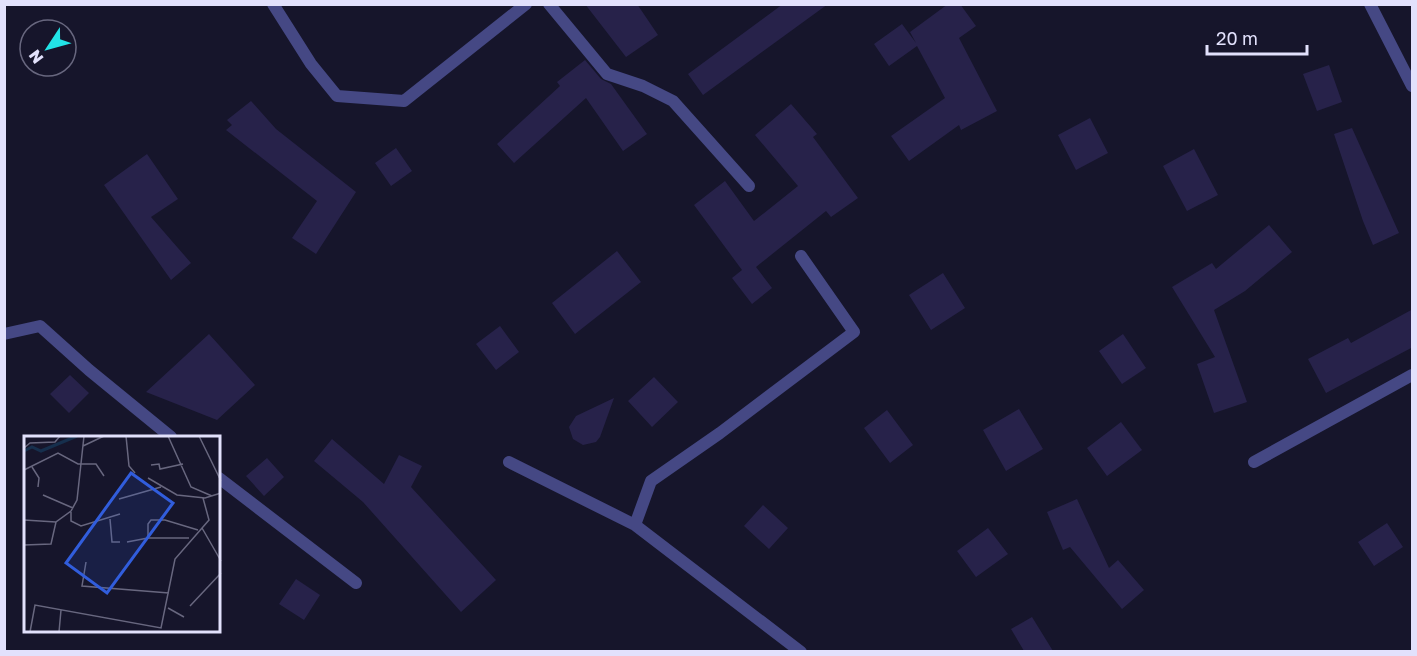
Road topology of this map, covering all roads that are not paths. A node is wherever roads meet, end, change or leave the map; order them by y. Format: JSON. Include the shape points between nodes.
{"nodes":[{"id":1,"x":273,"y":4,"type":"edge"},
{"id":2,"x":526,"y":4,"type":"edge"},
{"id":3,"x":549,"y":4,"type":"edge"},
{"id":4,"x":1370,"y":4,"type":"edge"},
{"id":5,"x":1413,"y":86,"type":"edge"},
{"id":6,"x":749,"y":186,"type":"dead end"},
{"id":7,"x":801,"y":256,"type":"dead end"},
{"id":8,"x":4,"y":334,"type":"edge"},
{"id":9,"x":1413,"y":375,"type":"edge"},
{"id":10,"x":170,"y":436,"type":"edge"},
{"id":11,"x":509,"y":462,"type":"dead end"},
{"id":12,"x":1254,"y":462,"type":"dead end"},
{"id":13,"x":220,"y":479,"type":"edge"},
{"id":14,"x":635,"y":525,"type":"junction"},
{"id":15,"x":356,"y":583,"type":"dead end"},
{"id":16,"x":801,"y":651,"type":"edge"}],
"edges":[{"from":1,"to":2,"type":"street","via":[[311,64],[337,96],[404,101]]},
{"from":3,"to":6,"type":"street","via":[[607,74],[673,101]]},
{"from":4,"to":5,"type":"street"},
{"from":7,"to":14,"type":"street","via":[[854,332],[651,481]]},
{"from":8,"to":10,"type":"street","via":[[40,326]]},
{"from":9,"to":12,"type":"street"},
{"from":11,"to":14,"type":"street"},
{"from":13,"to":15,"type":"street"},
{"from":14,"to":16,"type":"street"}]}
